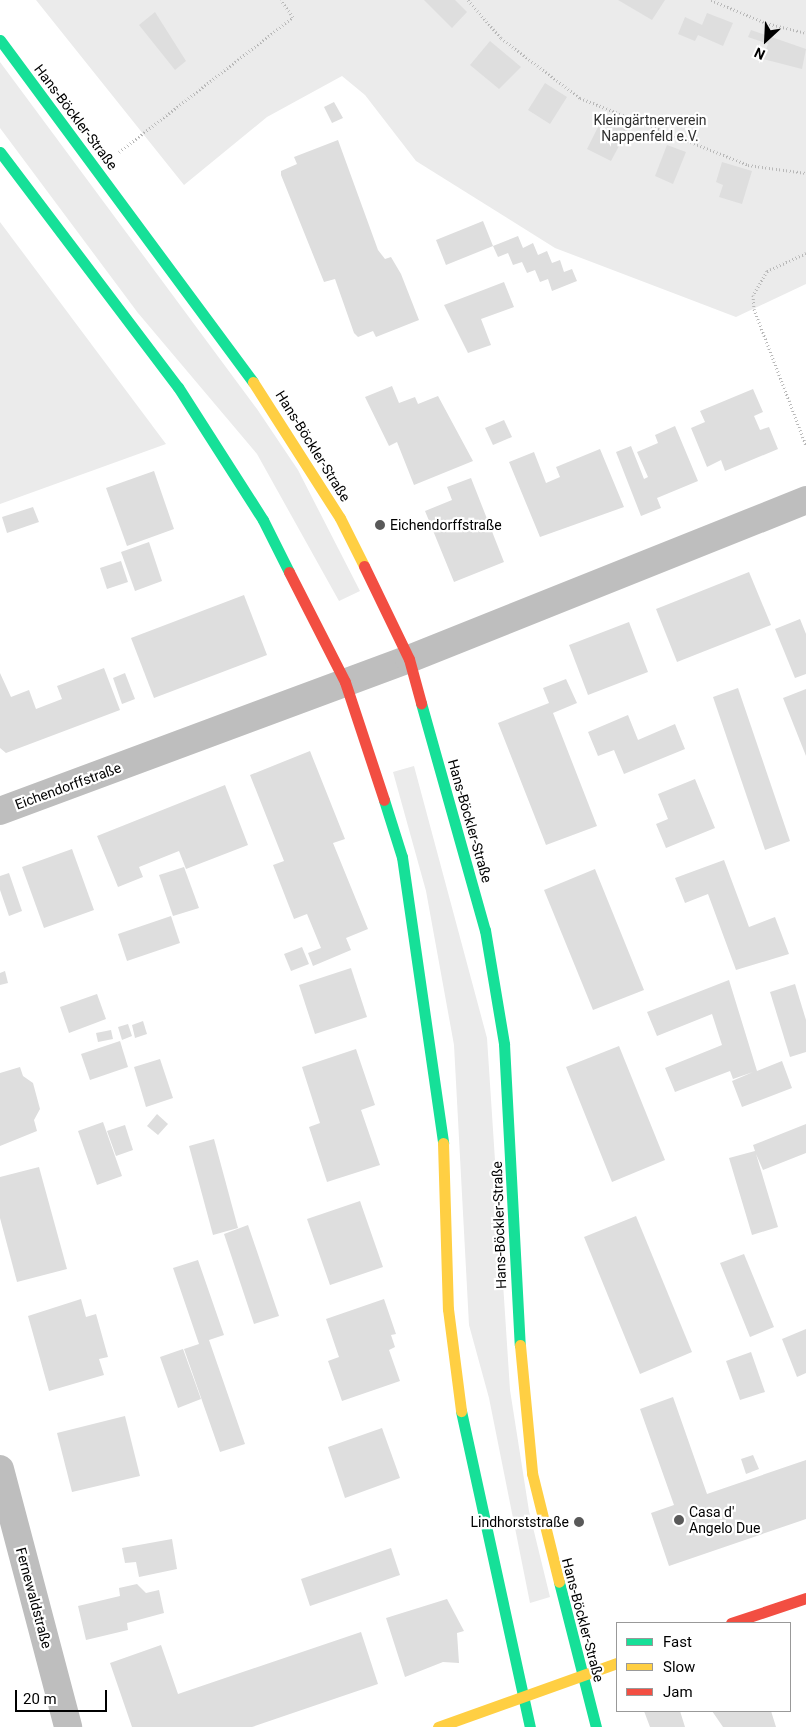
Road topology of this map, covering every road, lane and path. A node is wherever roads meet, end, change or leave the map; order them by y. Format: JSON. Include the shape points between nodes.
{"nodes":[{"id":1,"x":281,"y":0,"type":"edge"},
{"id":2,"x":468,"y":0,"type":"edge"},
{"id":3,"x":711,"y":0,"type":"edge"},
{"id":4,"x":806,"y":33,"type":"edge"},
{"id":5,"x":0,"y":40,"type":"edge"},
{"id":6,"x":0,"y":152,"type":"edge"},
{"id":7,"x":96,"y":170,"type":"junction"},
{"id":8,"x":806,"y":173,"type":"edge"},
{"id":9,"x":806,"y":253,"type":"edge"},
{"id":10,"x":806,"y":445,"type":"edge"},
{"id":11,"x":806,"y":500,"type":"edge"},
{"id":12,"x":409,"y":659,"type":"junction"},
{"id":13,"x":345,"y":682,"type":"junction"},
{"id":14,"x":0,"y":811,"type":"edge"},
{"id":15,"x":0,"y":1469,"type":"edge"},
{"id":16,"x":806,"y":1598,"type":"edge"},
{"id":17,"x":734,"y":1622,"type":"edge"},
{"id":18,"x":616,"y":1662,"type":"edge"},
{"id":19,"x":582,"y":1675,"type":"junction"},
{"id":20,"x":523,"y":1699,"type":"junction"},
{"id":21,"x":68,"y":1727,"type":"edge"},
{"id":22,"x":438,"y":1727,"type":"edge"},
{"id":23,"x":530,"y":1727,"type":"edge"},
{"id":24,"x":596,"y":1727,"type":"edge"}],
"edges":[{"from":1,"to":7,"type":"path","via":[[293,17]]},
{"from":2,"to":8,"type":"path","via":[[501,38],[580,98],[748,165]]},
{"from":3,"to":4,"type":"path","via":[[766,23]]},
{"from":5,"to":7,"type":"main road","name":"Hans-Böckler-Straße"},
{"from":6,"to":13,"type":"main road","via":[[194,412],[263,520]]},
{"from":7,"to":12,"type":"main road","name":"Hans-Böckler-Straße","via":[[279,417],[340,518]]},
{"from":9,"to":10,"type":"path","via":[[767,271],[753,295],[754,309]]},
{"from":11,"to":12,"type":"street","name":"Eichendorffstraße"},
{"from":12,"to":13,"type":"street","name":"Eichendorffstraße"},
{"from":12,"to":19,"type":"main road","name":"Hans-Böckler-Straße","via":[[487,939],[504,1044],[517,1308],[532,1473]]},
{"from":13,"to":14,"type":"street","name":"Eichendorffstraße"},
{"from":13,"to":20,"type":"main road","via":[[402,857],[442,1117],[448,1309],[464,1439]]},
{"from":15,"to":21,"type":"street","name":"Fernewaldstraße"},
{"from":16,"to":17,"type":"main road"},
{"from":18,"to":19,"type":"main road"},
{"from":19,"to":20,"type":"main road"},
{"from":19,"to":24,"type":"main road","name":"Hans-Böckler-Straße"},
{"from":20,"to":22,"type":"main road"},
{"from":20,"to":23,"type":"main road"}]}
